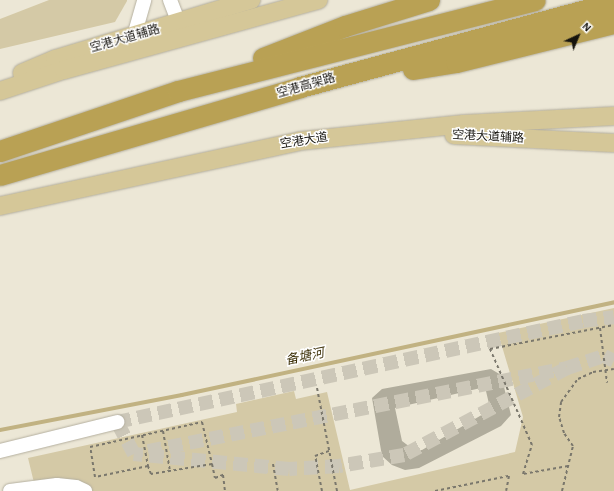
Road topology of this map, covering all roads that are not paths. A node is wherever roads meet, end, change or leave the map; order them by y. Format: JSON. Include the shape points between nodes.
{"nodes":[{"id":1,"x":144,"y":0,"type":"edge"},
{"id":2,"x":170,"y":0,"type":"edge"},
{"id":3,"x":251,"y":0,"type":"edge"},
{"id":4,"x":319,"y":0,"type":"edge"},
{"id":5,"x":429,"y":0,"type":"edge"},
{"id":6,"x":536,"y":0,"type":"edge"},
{"id":7,"x":614,"y":2,"type":"edge"},
{"id":8,"x":179,"y":23,"type":"junction"},
{"id":9,"x":614,"y":23,"type":"edge"},
{"id":10,"x":134,"y":36,"type":"junction"},
{"id":11,"x":0,"y":83,"type":"edge"},
{"id":12,"x":300,"y":87,"type":"junction"},
{"id":13,"x":0,"y":91,"type":"edge"},
{"id":14,"x":178,"y":91,"type":"junction"},
{"id":15,"x":614,"y":116,"type":"edge"},
{"id":16,"x":361,"y":133,"type":"junction"},
{"id":17,"x":614,"y":143,"type":"edge"},
{"id":18,"x":0,"y":151,"type":"edge"},
{"id":19,"x":0,"y":175,"type":"edge"},
{"id":20,"x":0,"y":206,"type":"edge"},
{"id":21,"x":117,"y":422,"type":"dead end"},
{"id":22,"x":0,"y":451,"type":"edge"},
{"id":23,"x":10,"y":491,"type":"edge"},
{"id":24,"x":85,"y":491,"type":"edge"}],
"edges":[{"from":1,"to":10,"type":"street"},
{"from":2,"to":8,"type":"street"},
{"from":3,"to":8,"type":"main road","name":"空港大道辅路"},
{"from":4,"to":13,"type":"main road","via":[[64,70]]},
{"from":5,"to":14,"type":"highway","via":[[345,26]]},
{"from":6,"to":14,"type":"highway"},
{"from":7,"to":12,"type":"highway","name":"空港高架路"},
{"from":8,"to":10,"type":"main road","name":"空港大道辅路"},
{"from":9,"to":12,"type":"highway","via":[[456,62]]},
{"from":10,"to":11,"type":"main road","name":"空港大道辅路","via":[[55,59]]},
{"from":12,"to":19,"type":"highway","name":"空港高架路"},
{"from":14,"to":18,"type":"highway"},
{"from":15,"to":16,"type":"main road","name":"空港大道"},
{"from":16,"to":17,"type":"main road","name":"空港大道辅路"},
{"from":16,"to":20,"type":"main road","name":"空港大道","via":[[300,141]]},
{"from":21,"to":22,"type":"street"},
{"from":23,"to":24,"type":"street","via":[[57,486],[76,487]]}]}
